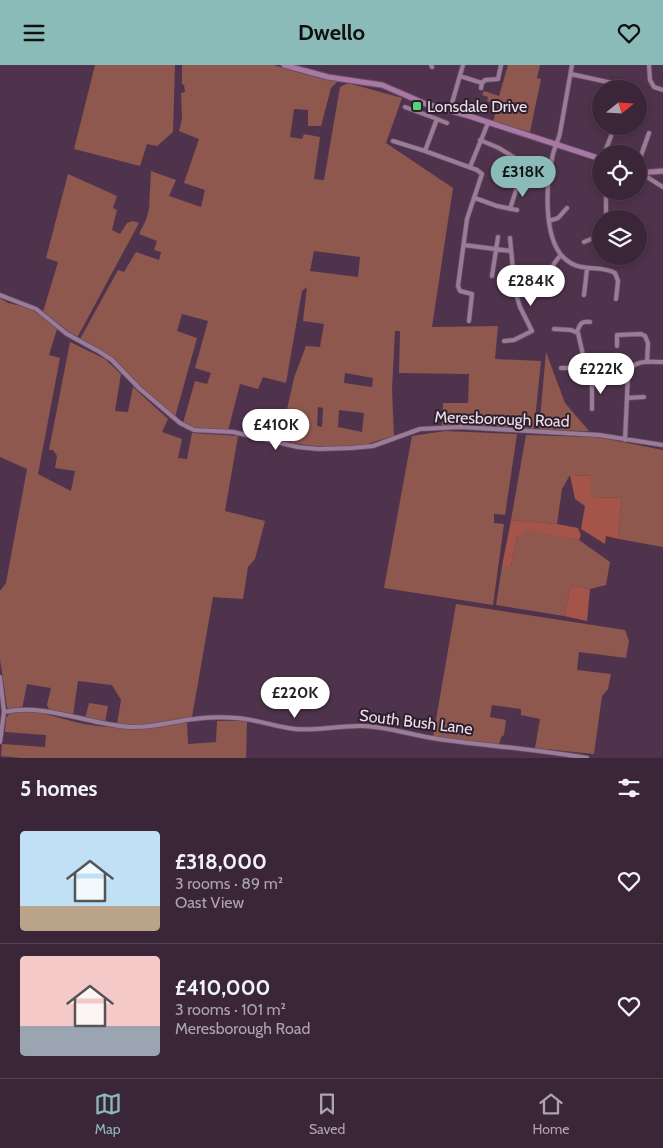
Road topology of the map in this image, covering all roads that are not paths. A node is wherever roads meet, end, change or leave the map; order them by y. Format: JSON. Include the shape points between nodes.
{"nodes":[{"id":1,"x":284,"y":65,"type":"edge"},
{"id":2,"x":463,"y":65,"type":"edge"},
{"id":3,"x":501,"y":65,"type":"edge"},
{"id":4,"x":572,"y":65,"type":"edge"},
{"id":5,"x":649,"y":65,"type":"edge"},
{"id":6,"x":571,"y":74,"type":"junction"},
{"id":7,"x":460,"y":76,"type":"junction"},
{"id":8,"x":598,"y":80,"type":"edge"},
{"id":9,"x":482,"y":83,"type":"junction"},
{"id":10,"x":481,"y":88,"type":"dead end"},
{"id":11,"x":663,"y":90,"type":"edge"},
{"id":12,"x":405,"y":107,"type":"dead end"},
{"id":13,"x":450,"y":111,"type":"junction"},
{"id":14,"x":437,"y":119,"type":"junction"},
{"id":15,"x":446,"y":123,"type":"dead end"},
{"id":16,"x":488,"y":123,"type":"junction"},
{"id":17,"x":649,"y":133,"type":"dead end"},
{"id":18,"x":480,"y":140,"type":"junction"},
{"id":19,"x":393,"y":141,"type":"dead end"},
{"id":20,"x":556,"y":144,"type":"junction"},
{"id":21,"x":645,"y":145,"type":"edge"},
{"id":22,"x":425,"y":151,"type":"junction"},
{"id":23,"x":592,"y":156,"type":"edge"},
{"id":24,"x":515,"y":158,"type":"dead end"},
{"id":25,"x":470,"y":167,"type":"junction"},
{"id":26,"x":663,"y":171,"type":"edge"},
{"id":27,"x":647,"y":172,"type":"edge"},
{"id":28,"x":648,"y":177,"type":"dead end"},
{"id":29,"x":519,"y":181,"type":"dead end"},
{"id":30,"x":663,"y":187,"type":"edge"},
{"id":31,"x":475,"y":198,"type":"junction"},
{"id":32,"x":567,"y":208,"type":"dead end"},
{"id":33,"x":510,"y":209,"type":"junction"},
{"id":34,"x":517,"y":210,"type":"dead end"},
{"id":35,"x":549,"y":221,"type":"junction"},
{"id":36,"x":498,"y":237,"type":"dead end"},
{"id":37,"x":510,"y":238,"type":"dead end"},
{"id":38,"x":592,"y":239,"type":"edge"},
{"id":39,"x":584,"y":242,"type":"dead end"},
{"id":40,"x":464,"y":245,"type":"junction"},
{"id":41,"x":496,"y":249,"type":"junction"},
{"id":42,"x":511,"y":251,"type":"junction"},
{"id":43,"x":561,"y":255,"type":"junction"},
{"id":44,"x":586,"y":269,"type":"junction"},
{"id":45,"x":492,"y":276,"type":"dead end"},
{"id":46,"x":555,"y":290,"type":"dead end"},
{"id":47,"x":0,"y":295,"type":"edge"},
{"id":48,"x":584,"y":295,"type":"dead end"},
{"id":49,"x":616,"y":299,"type":"dead end"},
{"id":50,"x":469,"y":321,"type":"dead end"},
{"id":51,"x":590,"y":322,"type":"dead end"},
{"id":52,"x":554,"y":329,"type":"dead end"},
{"id":53,"x":577,"y":332,"type":"junction"},
{"id":54,"x":504,"y":341,"type":"dead end"},
{"id":55,"x":617,"y":346,"type":"dead end"},
{"id":56,"x":586,"y":362,"type":"junction"},
{"id":57,"x":647,"y":362,"type":"junction"},
{"id":58,"x":663,"y":362,"type":"edge"},
{"id":59,"x":561,"y":368,"type":"dead end"},
{"id":60,"x":592,"y":380,"type":"junction"},
{"id":61,"x":628,"y":381,"type":"junction"},
{"id":62,"x":644,"y":397,"type":"dead end"},
{"id":63,"x":627,"y":398,"type":"junction"},
{"id":64,"x":592,"y":409,"type":"dead end"},
{"id":65,"x":625,"y":440,"type":"junction"},
{"id":66,"x":663,"y":445,"type":"edge"},
{"id":67,"x":0,"y":677,"type":"edge"},
{"id":68,"x":4,"y":712,"type":"junction"},
{"id":69,"x":0,"y":742,"type":"edge"},
{"id":70,"x":587,"y":758,"type":"edge"}],
"edges":[{"from":1,"to":13,"type":"street","via":[[328,77],[382,85],[416,101]]},
{"from":2,"to":7,"type":"street"},
{"from":3,"to":9,"type":"street","via":[[498,79]]},
{"from":4,"to":6,"type":"street"},
{"from":5,"to":11,"type":"street","via":[[650,80],[654,87]]},
{"from":6,"to":8,"type":"street"},
{"from":6,"to":20,"type":"street"},
{"from":7,"to":9,"type":"street"},
{"from":7,"to":13,"type":"street"},
{"from":9,"to":10,"type":"street"},
{"from":12,"to":14,"type":"street"},
{"from":13,"to":16,"type":"street"},
{"from":14,"to":15,"type":"street"},
{"from":14,"to":22,"type":"street"},
{"from":16,"to":18,"type":"street"},
{"from":16,"to":20,"type":"street"},
{"from":17,"to":21,"type":"street"},
{"from":18,"to":24,"type":"street"},
{"from":18,"to":25,"type":"street"},
{"from":19,"to":22,"type":"street"},
{"from":20,"to":23,"type":"street"},
{"from":20,"to":35,"type":"street","via":[[549,176]]},
{"from":22,"to":25,"type":"street"},
{"from":25,"to":31,"type":"street","via":[[482,174]]},
{"from":26,"to":27,"type":"street"},
{"from":28,"to":30,"type":"street"},
{"from":29,"to":33,"type":"street"},
{"from":31,"to":33,"type":"street"},
{"from":31,"to":40,"type":"street","via":[[467,219]]},
{"from":32,"to":35,"type":"street","via":[[558,218]]},
{"from":33,"to":34,"type":"street"},
{"from":35,"to":43,"type":"street"},
{"from":36,"to":41,"type":"street"},
{"from":37,"to":42,"type":"street"},
{"from":38,"to":39,"type":"street"},
{"from":40,"to":41,"type":"street"},
{"from":40,"to":50,"type":"street","via":[[458,288],[472,294]]},
{"from":41,"to":42,"type":"street"},
{"from":41,"to":45,"type":"street"},
{"from":42,"to":54,"type":"street","via":[[515,291],[532,331]]},
{"from":43,"to":44,"type":"street"},
{"from":43,"to":46,"type":"street","via":[[550,271]]},
{"from":44,"to":48,"type":"street"},
{"from":44,"to":49,"type":"street","via":[[615,273],[618,281]]},
{"from":47,"to":65,"type":"street","name":"Meresborough Road","via":[[36,309],[67,334],[106,356],[180,423],[194,430],[233,432],[318,449],[373,446],[420,429],[442,427],[599,435]]},
{"from":51,"to":53,"type":"street","via":[[580,324]]},
{"from":52,"to":53,"type":"street"},
{"from":53,"to":56,"type":"street"},
{"from":55,"to":57,"type":"street","via":[[617,335],[645,336]]},
{"from":56,"to":59,"type":"street","via":[[575,368]]},
{"from":56,"to":60,"type":"street","via":[[592,371]]},
{"from":57,"to":58,"type":"street"},
{"from":57,"to":61,"type":"street","via":[[631,367]]},
{"from":60,"to":61,"type":"street"},
{"from":60,"to":64,"type":"street"},
{"from":61,"to":63,"type":"street"},
{"from":62,"to":63,"type":"street"},
{"from":63,"to":65,"type":"street"},
{"from":65,"to":66,"type":"street","name":"Meresborough Road"},
{"from":67,"to":68,"type":"street"},
{"from":68,"to":69,"type":"street"},
{"from":68,"to":70,"type":"street","name":"South Bush Lane","via":[[54,712],[96,723],[133,727],[216,717],[253,720],[294,729],[362,726]]}]}
